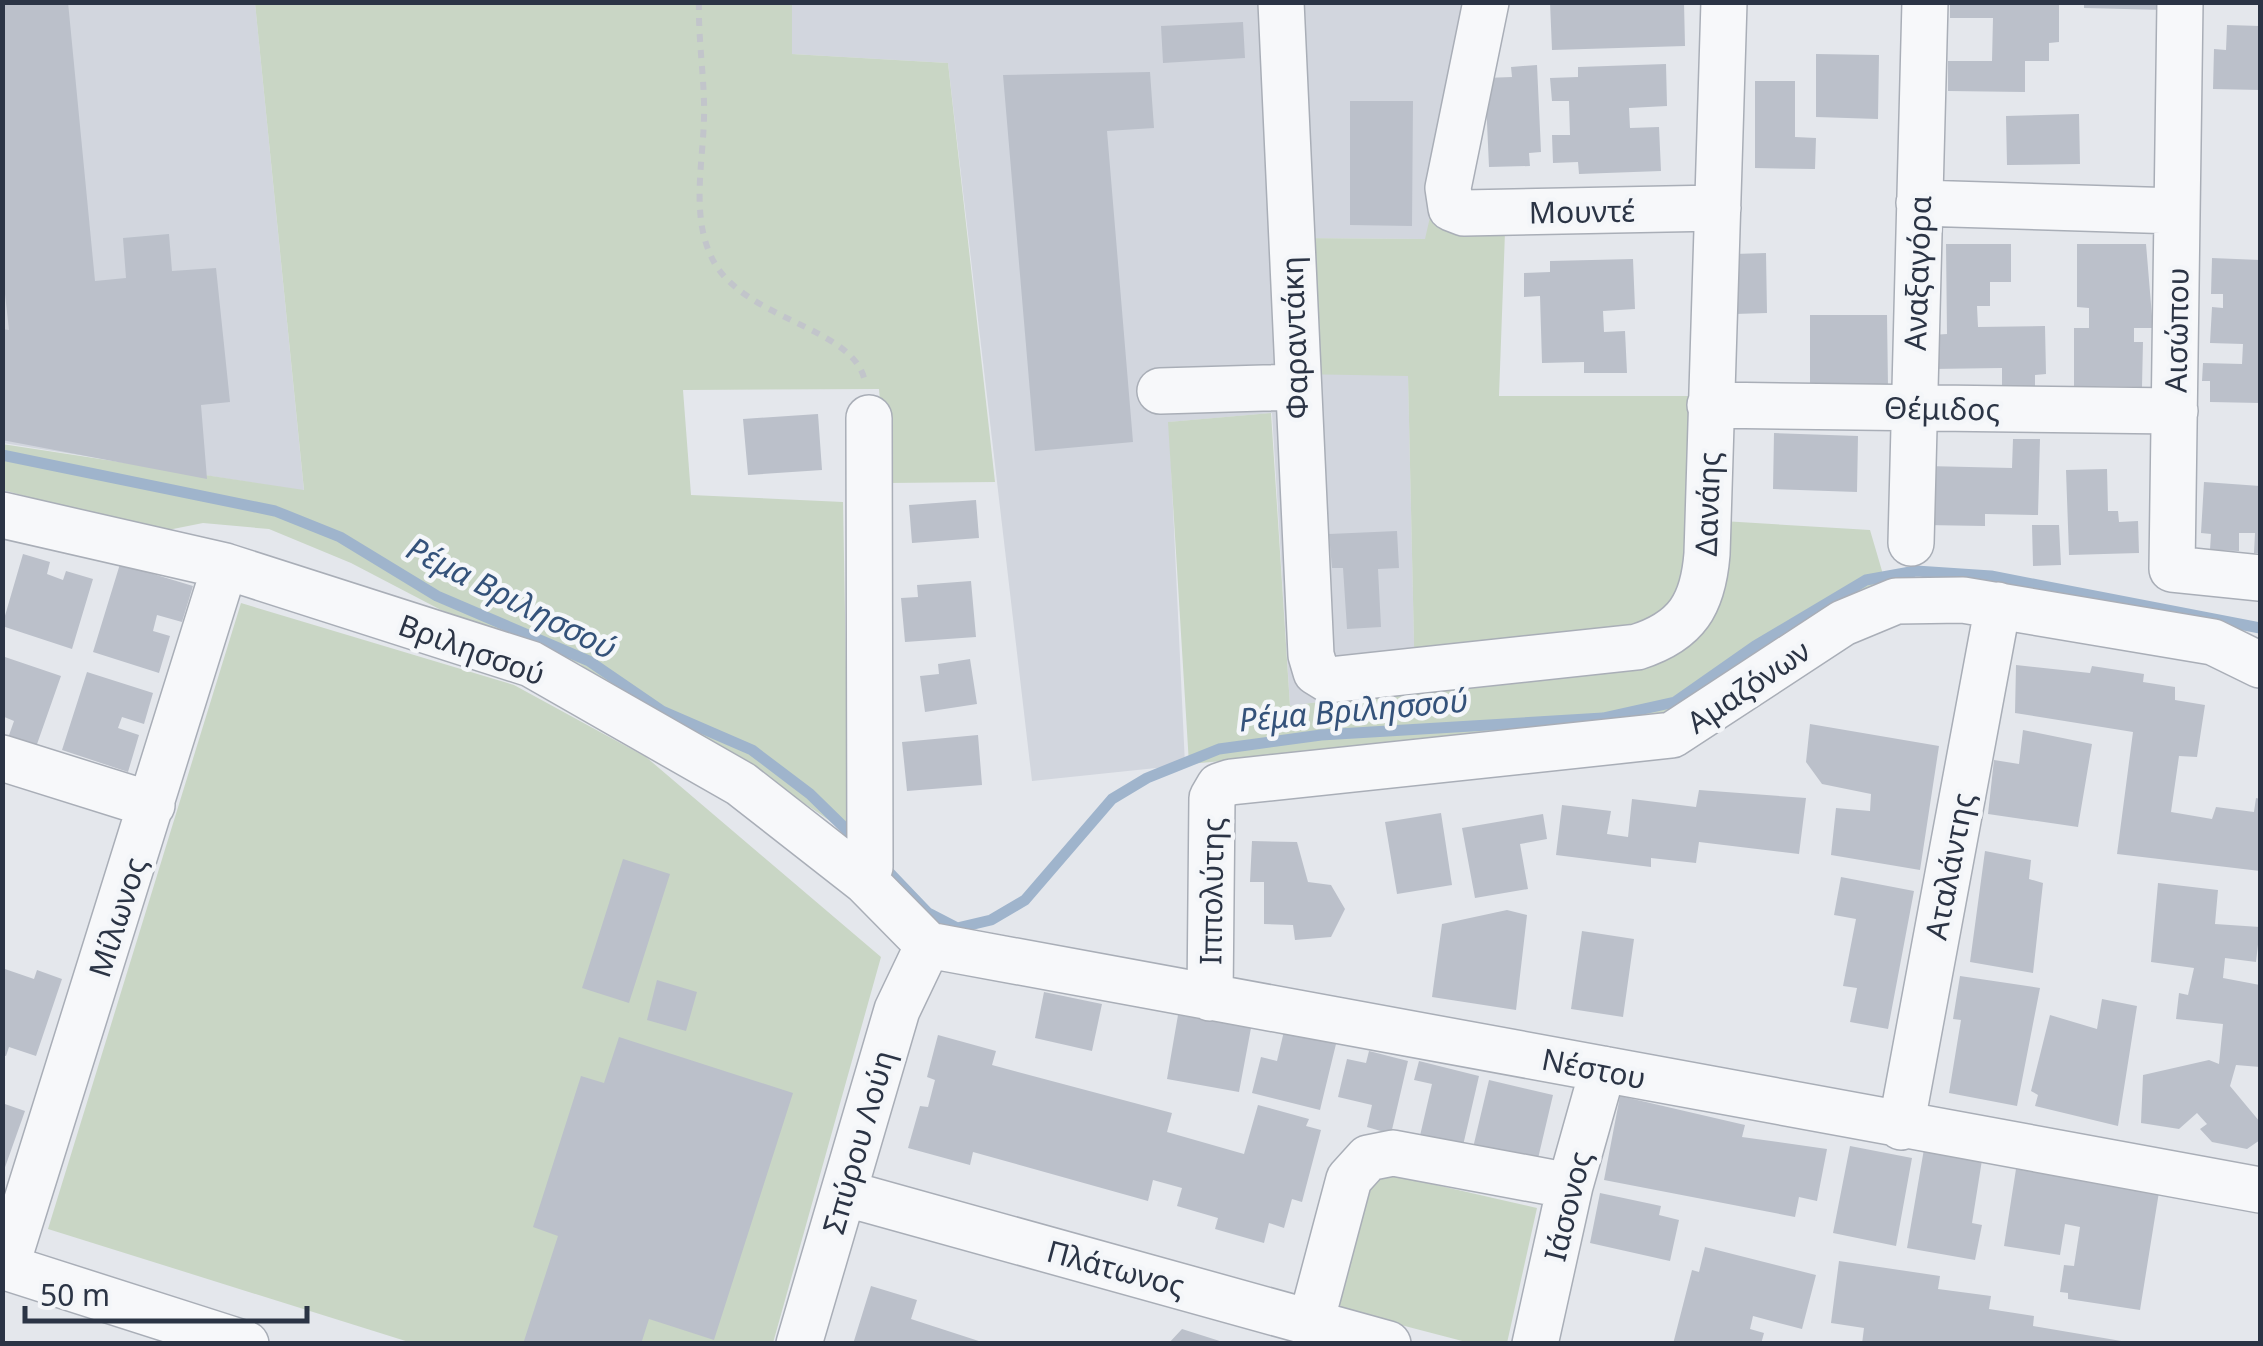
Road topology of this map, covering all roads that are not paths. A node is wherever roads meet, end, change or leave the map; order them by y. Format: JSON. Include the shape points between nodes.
{"nodes":[{"id":1,"x":1281,"y":2,"type":"edge"},
{"id":2,"x":1486,"y":2,"type":"edge"},
{"id":3,"x":1724,"y":2,"type":"edge"},
{"id":4,"x":1925,"y":2,"type":"edge"},
{"id":5,"x":2180,"y":2,"type":"edge"},
{"id":6,"x":1919,"y":203,"type":"junction"},
{"id":7,"x":1718,"y":208,"type":"junction"},
{"id":8,"x":2177,"y":212,"type":"junction"},
{"id":9,"x":1296,"y":387,"type":"junction"},
{"id":10,"x":1160,"y":391,"type":"dead end"},
{"id":11,"x":1710,"y":405,"type":"junction"},
{"id":12,"x":1914,"y":408,"type":"junction"},
{"id":13,"x":2174,"y":411,"type":"junction"},
{"id":14,"x":869,"y":418,"type":"road end"},
{"id":15,"x":2,"y":515,"type":"edge"},
{"id":16,"x":1911,"y":543,"type":"dead end"},
{"id":17,"x":224,"y":566,"type":"junction"},
{"id":18,"x":2260,"y":578,"type":"edge"},
{"id":19,"x":1998,"y":605,"type":"junction"},
{"id":20,"x":2260,"y":665,"type":"edge"},
{"id":21,"x":1316,"y":672,"type":"joint"},
{"id":22,"x":7,"y":773,"type":"edge"},
{"id":23,"x":1220,"y":786,"type":"joint"},
{"id":24,"x":152,"y":805,"type":"junction"},
{"id":25,"x":868,"y":861,"type":"junction"},
{"id":26,"x":928,"y":944,"type":"junction"},
{"id":27,"x":1210,"y":998,"type":"junction"},
{"id":28,"x":1603,"y":1070,"type":"junction"},
{"id":29,"x":1901,"y":1127,"type":"junction"},
{"id":30,"x":1570,"y":1186,"type":"junction"},
{"id":31,"x":2260,"y":1190,"type":"edge"},
{"id":32,"x":844,"y":1192,"type":"junction"},
{"id":33,"x":4,"y":1266,"type":"edge"},
{"id":34,"x":1311,"y":1322,"type":"junction"},
{"id":35,"x":1386,"y":1343,"type":"edge"},
{"id":36,"x":246,"y":1344,"type":"edge"},
{"id":37,"x":799,"y":1344,"type":"edge"},
{"id":38,"x":1536,"y":1344,"type":"edge"}],
"edges":[{"from":1,"to":9,"type":"street","name":"Φαραντάκη"},
{"from":2,"to":7,"type":"street","name":"Μουντέ","via":[[1450,205],[1464,213]]},
{"from":3,"to":7,"type":"street","name":"Δανάης"},
{"from":4,"to":6,"type":"street","name":"Αναξαγόρα"},
{"from":5,"to":8,"type":"street","name":"Αισώπου"},
{"from":6,"to":8,"type":"street"},
{"from":6,"to":12,"type":"street","name":"Αναξαγόρα"},
{"from":7,"to":11,"type":"street","name":"Δανάης"},
{"from":8,"to":13,"type":"street","name":"Αισώπου"},
{"from":9,"to":10,"type":"street"},
{"from":9,"to":21,"type":"street","name":"Φαραντάκη"},
{"from":11,"to":12,"type":"street","name":"Θέμιδος"},
{"from":11,"to":21,"type":"street","name":"Δανάης","via":[[1704,585],[1693,609],[1666,634],[1608,652],[1330,680]]},
{"from":12,"to":13,"type":"street","name":"Θέμιδος"},
{"from":12,"to":16,"type":"street","name":"Αναξαγόρα"},
{"from":13,"to":18,"type":"street","name":"Αισώπου","via":[[2172,569]]},
{"from":14,"to":25,"type":"street"},
{"from":15,"to":17,"type":"street","name":"Βριλησσού"},
{"from":17,"to":24,"type":"street","name":"Μίλωνος"},
{"from":17,"to":25,"type":"street","name":"Βριλησσού","via":[[531,664]]},
{"from":19,"to":20,"type":"street","name":"Αμαζόνων","via":[[2213,642]]},
{"from":19,"to":23,"type":"street","name":"Αμαζόνων","via":[[1932,599],[1876,606],[1672,735]]},
{"from":19,"to":29,"type":"street","name":"Αταλάντης"},
{"from":22,"to":24,"type":"street"},
{"from":23,"to":27,"type":"street","name":"Ιππολύτης","via":[[1212,808]]},
{"from":24,"to":33,"type":"street","name":"Μίλωνος"},
{"from":25,"to":26,"type":"street","name":"Βριλησσού"},
{"from":26,"to":27,"type":"street","name":"Νέστου"},
{"from":26,"to":32,"type":"street","name":"Σπύρου Λούη","via":[[897,1010]]},
{"from":27,"to":28,"type":"street","name":"Νέστου"},
{"from":28,"to":29,"type":"street","name":"Νέστου"},
{"from":28,"to":30,"type":"street","name":"Ιάσονος"},
{"from":29,"to":31,"type":"street","name":"Νέστου"},
{"from":30,"to":34,"type":"street","via":[[1393,1153],[1368,1158],[1349,1179]]},
{"from":30,"to":38,"type":"street","name":"Ιάσονος"},
{"from":32,"to":34,"type":"street","name":"Πλάτωνος"},
{"from":32,"to":37,"type":"street","name":"Σπύρου Λούη"},
{"from":33,"to":36,"type":"street"},
{"from":34,"to":35,"type":"street","name":"Πλάτωνος"}]}
